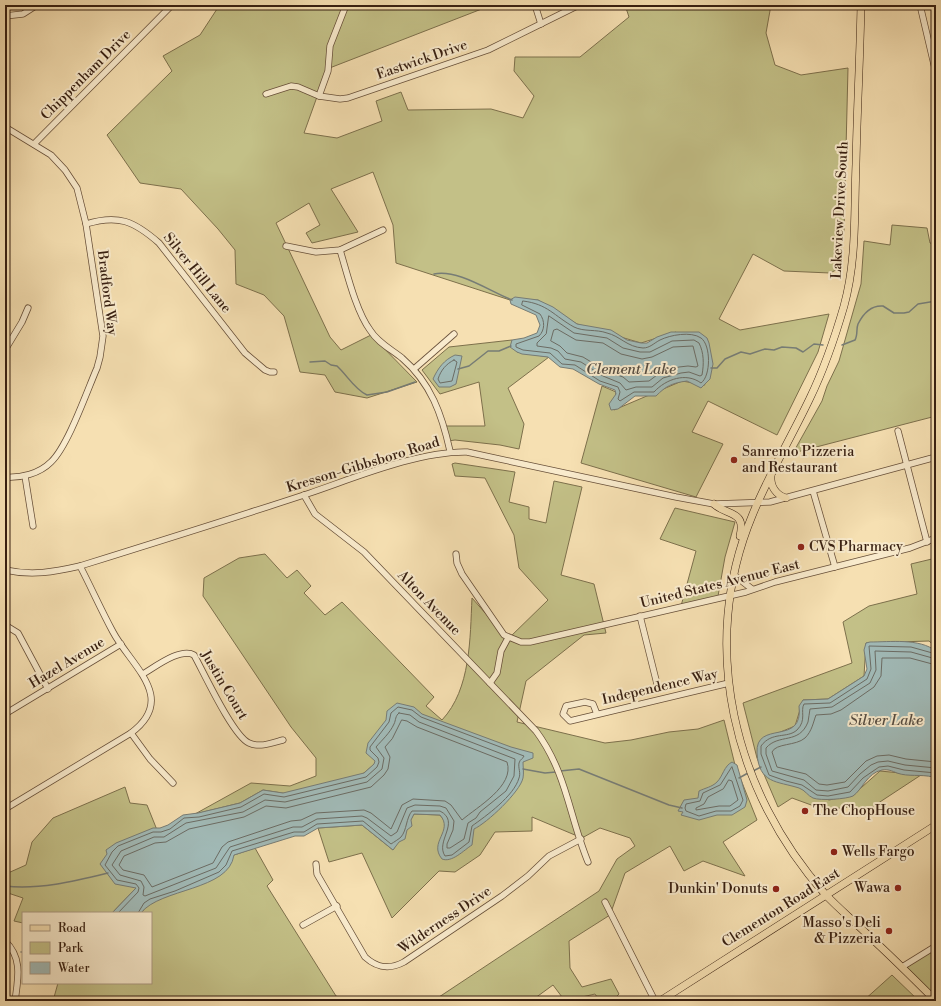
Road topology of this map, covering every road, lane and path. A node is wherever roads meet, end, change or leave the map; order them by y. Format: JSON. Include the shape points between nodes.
{"nodes":[{"id":1,"x":37,"y":5,"type":"edge"},
{"id":2,"x":172,"y":5,"type":"edge"},
{"id":3,"x":346,"y":5,"type":"edge"},
{"id":4,"x":536,"y":5,"type":"edge"},
{"id":5,"x":579,"y":5,"type":"edge"},
{"id":6,"x":861,"y":5,"type":"edge"},
{"id":7,"x":920,"y":5,"type":"edge"},
{"id":8,"x":5,"y":16,"type":"edge"},
{"id":9,"x":541,"y":24,"type":"junction"},
{"id":10,"x":936,"y":73,"type":"edge"},
{"id":11,"x":266,"y":94,"type":"dead end"},
{"id":12,"x":319,"y":96,"type":"junction"},
{"id":13,"x":5,"y":127,"type":"edge"},
{"id":14,"x":34,"y":144,"type":"junction"},
{"id":15,"x":86,"y":224,"type":"junction"},
{"id":16,"x":384,"y":230,"type":"dead end"},
{"id":17,"x":286,"y":246,"type":"dead end"},
{"id":18,"x":340,"y":250,"type":"junction"},
{"id":19,"x":28,"y":308,"type":"dead end"},
{"id":20,"x":454,"y":334,"type":"dead end"},
{"id":21,"x":5,"y":350,"type":"edge"},
{"id":22,"x":414,"y":370,"type":"junction"},
{"id":23,"x":274,"y":372,"type":"dead end"},
{"id":24,"x":898,"y":431,"type":"dead end"},
{"id":25,"x":450,"y":452,"type":"junction"},
{"id":26,"x":936,"y":457,"type":"edge"},
{"id":27,"x":907,"y":464,"type":"junction"},
{"id":28,"x":771,"y":475,"type":"junction"},
{"id":29,"x":25,"y":476,"type":"junction"},
{"id":30,"x":5,"y":477,"type":"edge"},
{"id":31,"x":813,"y":491,"type":"junction"},
{"id":32,"x":304,"y":495,"type":"junction"},
{"id":33,"x":786,"y":498,"type":"junction"},
{"id":34,"x":758,"y":502,"type":"junction"},
{"id":35,"x":714,"y":504,"type":"junction"},
{"id":36,"x":33,"y":526,"type":"dead end"},
{"id":37,"x":936,"y":538,"type":"edge"},
{"id":38,"x":927,"y":542,"type":"junction"},
{"id":39,"x":739,"y":551,"type":"junction"},
{"id":40,"x":456,"y":554,"type":"dead end"},
{"id":41,"x":80,"y":566,"type":"junction"},
{"id":42,"x":835,"y":567,"type":"junction"},
{"id":43,"x":5,"y":570,"type":"edge"},
{"id":44,"x":734,"y":575,"type":"junction"},
{"id":45,"x":752,"y":589,"type":"junction"},
{"id":46,"x":732,"y":594,"type":"junction"},
{"id":47,"x":640,"y":616,"type":"junction"},
{"id":48,"x":5,"y":625,"type":"edge"},
{"id":49,"x":508,"y":638,"type":"junction"},
{"id":50,"x":120,"y":644,"type":"junction"},
{"id":51,"x":143,"y":674,"type":"junction"},
{"id":52,"x":490,"y":683,"type":"junction"},
{"id":53,"x":729,"y":683,"type":"junction"},
{"id":54,"x":657,"y":684,"type":"dead end"},
{"id":55,"x":48,"y":689,"type":"junction"},
{"id":56,"x":5,"y":714,"type":"edge"},
{"id":57,"x":597,"y":714,"type":"junction"},
{"id":58,"x":131,"y":733,"type":"junction"},
{"id":59,"x":282,"y":740,"type":"dead end"},
{"id":60,"x":173,"y":783,"type":"dead end"},
{"id":61,"x":5,"y":809,"type":"edge"},
{"id":62,"x":936,"y":825,"type":"edge"},
{"id":63,"x":581,"y":839,"type":"junction"},
{"id":64,"x":588,"y":862,"type":"dead end"},
{"id":65,"x":316,"y":864,"type":"dead end"},
{"id":66,"x":826,"y":895,"type":"junction"},
{"id":67,"x":605,"y":902,"type":"dead end"},
{"id":68,"x":337,"y":906,"type":"junction"},
{"id":69,"x":303,"y":924,"type":"dead end"},
{"id":70,"x":5,"y":941,"type":"edge"},
{"id":71,"x":936,"y":946,"type":"edge"},
{"id":72,"x":902,"y":967,"type":"junction"},
{"id":73,"x":15,"y":1001,"type":"edge"},
{"id":74,"x":655,"y":1001,"type":"edge"},
{"id":75,"x":660,"y":1001,"type":"edge"},
{"id":76,"x":936,"y":1001,"type":"edge"}],
"edges":[{"from":1,"to":8,"type":"street","via":[[23,14]]},
{"from":2,"to":14,"type":"street","name":"Chippenham Drive"},
{"from":3,"to":12,"type":"street","via":[[330,46],[328,71]]},
{"from":4,"to":9,"type":"street"},
{"from":5,"to":9,"type":"street","name":"Eastwick Drive"},
{"from":6,"to":28,"type":"main road","name":"Lakeview Drive South","via":[[854,236],[848,286],[824,367]]},
{"from":7,"to":10,"type":"street"},
{"from":9,"to":12,"type":"street","name":"Eastwick Drive","via":[[488,50],[376,89],[340,99]]},
{"from":11,"to":12,"type":"street","name":"Eastwick Drive","via":[[298,86]]},
{"from":13,"to":14,"type":"street","name":"Bradford Way"},
{"from":14,"to":15,"type":"street","name":"Bradford Way","via":[[51,155],[72,180],[81,199]]},
{"from":15,"to":23,"type":"street","name":"Silver Hill Lane","via":[[102,219],[114,219],[143,229],[159,243],[246,354],[265,370]]},
{"from":15,"to":29,"type":"street","name":"Bradford Way","via":[[103,336],[100,357],[62,447],[43,469]]},
{"from":16,"to":18,"type":"street"},
{"from":17,"to":18,"type":"street","via":[[316,252]]},
{"from":18,"to":22,"type":"street","via":[[369,330]]},
{"from":19,"to":21,"type":"street"},
{"from":20,"to":22,"type":"street"},
{"from":22,"to":25,"type":"street","via":[[425,383],[439,410]]},
{"from":24,"to":27,"type":"street"},
{"from":25,"to":32,"type":"street","name":"Kresson-Gibbsboro Road","via":[[370,473]]},
{"from":25,"to":35,"type":"street","name":"Kresson-Gibbsboro Road","via":[[467,452]]},
{"from":26,"to":27,"type":"street","name":"Kresson-Gibbsboro Road"},
{"from":27,"to":31,"type":"street","name":"Kresson-Gibbsboro Road"},
{"from":27,"to":38,"type":"street"},
{"from":28,"to":33,"type":"main road","via":[[776,492]]},
{"from":28,"to":34,"type":"main road","name":"Lakeview Drive South"},
{"from":29,"to":30,"type":"street","name":"Bradford Way"},
{"from":29,"to":36,"type":"street"},
{"from":31,"to":33,"type":"street","name":"Kresson-Gibbsboro Road"},
{"from":31,"to":42,"type":"street"},
{"from":32,"to":41,"type":"street","name":"Kresson-Gibbsboro Road"},
{"from":32,"to":52,"type":"street","name":"Alton Avenue","via":[[315,514],[364,552]]},
{"from":33,"to":34,"type":"street","name":"Kresson-Gibbsboro Road"},
{"from":34,"to":35,"type":"street","name":"Kresson-Gibbsboro Road"},
{"from":34,"to":39,"type":"main road","name":"Lakeview Drive South"},
{"from":35,"to":39,"type":"main road","via":[[731,512],[741,523]]},
{"from":37,"to":38,"type":"street","name":"United States Avenue East"},
{"from":38,"to":42,"type":"street","name":"United States Avenue East"},
{"from":39,"to":44,"type":"main road","name":"Lakeview Drive South"},
{"from":40,"to":49,"type":"street","via":[[462,574]]},
{"from":41,"to":43,"type":"street","name":"Kresson-Gibbsboro Road","via":[[42,574],[22,574]]},
{"from":41,"to":50,"type":"street"},
{"from":42,"to":45,"type":"street","name":"United States Avenue East"},
{"from":44,"to":45,"type":"street"},
{"from":44,"to":46,"type":"main road","name":"Lakeview Drive South"},
{"from":45,"to":46,"type":"street","name":"United States Avenue East"},
{"from":46,"to":47,"type":"street","name":"United States Avenue East"},
{"from":46,"to":53,"type":"main road","name":"Lakeview Drive South","via":[[727,631]]},
{"from":47,"to":49,"type":"street","name":"United States Avenue East","via":[[530,642]]},
{"from":47,"to":54,"type":"street"},
{"from":48,"to":55,"type":"street","via":[[18,633]]},
{"from":49,"to":52,"type":"street","via":[[501,651],[497,673]]},
{"from":50,"to":51,"type":"street"},
{"from":50,"to":55,"type":"street","name":"Hazel Avenue"},
{"from":51,"to":58,"type":"street","via":[[151,692],[150,709],[144,722]]},
{"from":51,"to":59,"type":"street","name":"Justin Court","via":[[180,653],[190,653],[194,655],[242,738],[248,743],[260,746]]},
{"from":52,"to":63,"type":"street","name":"Alton Avenue","via":[[536,731],[554,760]]},
{"from":53,"to":57,"type":"street","name":"Independence Way"},
{"from":53,"to":66,"type":"main road","name":"Lakeview Drive South","via":[[736,727],[755,786],[794,853]]},
{"from":55,"to":56,"type":"street","name":"Hazel Avenue"},
{"from":57,"to":57,"type":"street","name":"Independence Way","via":[[570,721],[563,714],[566,706],[585,702],[593,704]]},
{"from":58,"to":60,"type":"street","via":[[150,759]]},
{"from":58,"to":61,"type":"street"},
{"from":62,"to":66,"type":"main road","name":"Clementon Road East"},
{"from":63,"to":64,"type":"street","name":"Alton Avenue"},
{"from":63,"to":68,"type":"street","name":"Wilderness Drive","via":[[549,856],[502,896],[404,962],[392,967],[382,967],[365,957]]},
{"from":65,"to":68,"type":"street","name":"Wilderness Drive","via":[[317,874]]},
{"from":66,"to":72,"type":"main road","name":"Lakeview Drive South"},
{"from":66,"to":75,"type":"main road","name":"Clementon Road East"},
{"from":67,"to":74,"type":"street"},
{"from":68,"to":69,"type":"street"},
{"from":70,"to":73,"type":"street","via":[[18,961]]},
{"from":71,"to":72,"type":"street"},
{"from":72,"to":76,"type":"main road","name":"Lakeview Drive South"}]}
